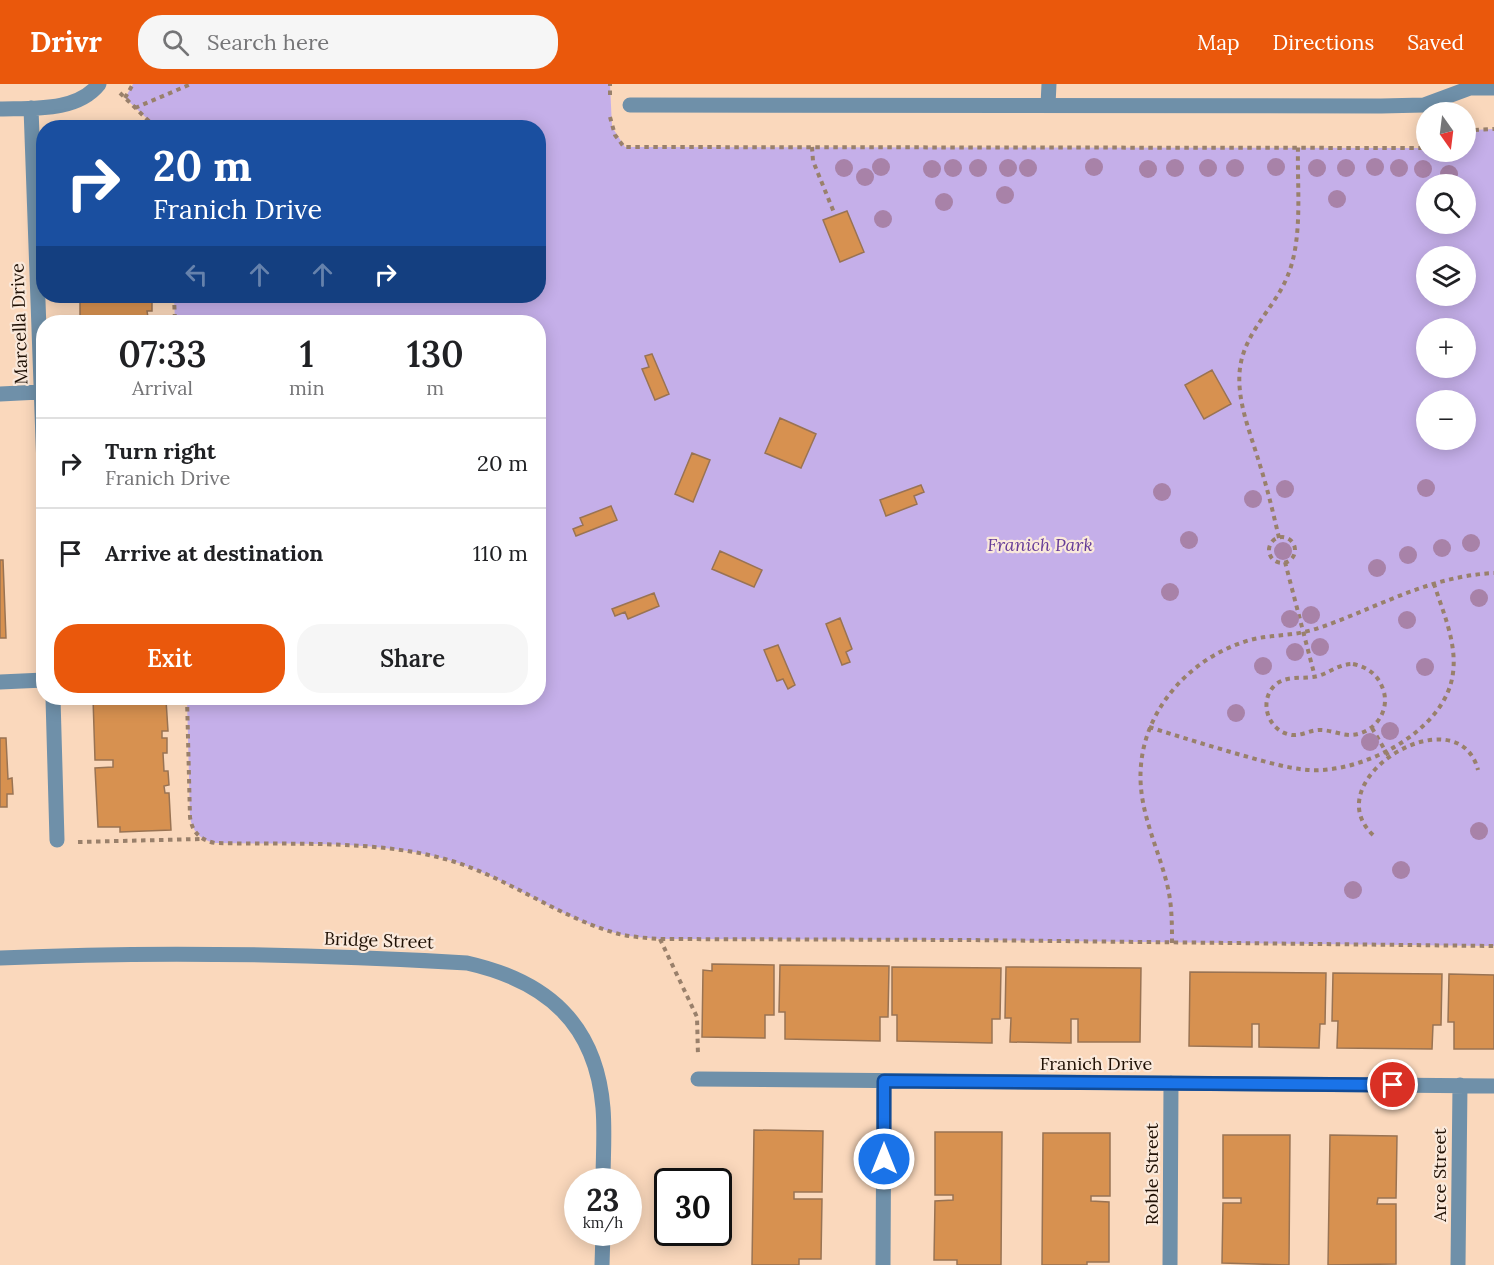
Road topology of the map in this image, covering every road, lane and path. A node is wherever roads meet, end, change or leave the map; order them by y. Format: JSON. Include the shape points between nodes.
{"nodes":[{"id":1,"x":99,"y":84,"type":"edge"},
{"id":2,"x":133,"y":84,"type":"edge"},
{"id":3,"x":190,"y":84,"type":"edge"},
{"id":4,"x":610,"y":84,"type":"edge"},
{"id":5,"x":1049,"y":84,"type":"edge"},
{"id":6,"x":1470,"y":86,"type":"edge"},
{"id":7,"x":1494,"y":88,"type":"edge"},
{"id":8,"x":630,"y":105,"type":"dead end"},
{"id":9,"x":1048,"y":105,"type":"junction"},
{"id":10,"x":31,"y":108,"type":"junction"},
{"id":11,"x":135,"y":108,"type":"junction"},
{"id":12,"x":0,"y":109,"type":"edge"},
{"id":13,"x":148,"y":120,"type":"edge"},
{"id":14,"x":1494,"y":129,"type":"edge"},
{"id":15,"x":1476,"y":130,"type":"edge"},
{"id":16,"x":812,"y":147,"type":"junction"},
{"id":17,"x":1298,"y":147,"type":"junction"},
{"id":18,"x":1416,"y":148,"type":"edge"},
{"id":19,"x":835,"y":215,"type":"dead end"},
{"id":20,"x":36,"y":266,"type":"edge"},
{"id":21,"x":36,"y":392,"type":"edge"},
{"id":22,"x":0,"y":394,"type":"edge"},
{"id":23,"x":1279,"y":537,"type":"junction"},
{"id":24,"x":1286,"y":562,"type":"junction"},
{"id":25,"x":1494,"y":573,"type":"edge"},
{"id":26,"x":1434,"y":584,"type":"junction"},
{"id":27,"x":1304,"y":632,"type":"junction"},
{"id":28,"x":1315,"y":677,"type":"junction"},
{"id":29,"x":36,"y":680,"type":"edge"},
{"id":30,"x":0,"y":682,"type":"edge"},
{"id":31,"x":52,"y":705,"type":"edge"},
{"id":32,"x":187,"y":705,"type":"edge"},
{"id":33,"x":1149,"y":727,"type":"junction"},
{"id":34,"x":1372,"y":728,"type":"junction"},
{"id":35,"x":1385,"y":751,"type":"junction"},
{"id":36,"x":1389,"y":757,"type":"junction"},
{"id":37,"x":1478,"y":770,"type":"dead end"},
{"id":38,"x":1373,"y":835,"type":"dead end"},
{"id":39,"x":201,"y":839,"type":"junction"},
{"id":40,"x":57,"y":840,"type":"joint"},
{"id":41,"x":660,"y":939,"type":"junction"},
{"id":42,"x":1172,"y":943,"type":"junction"},
{"id":43,"x":1494,"y":946,"type":"edge"},
{"id":44,"x":0,"y":958,"type":"edge"},
{"id":45,"x":698,"y":1079,"type":"joint"},
{"id":46,"x":884,"y":1081,"type":"junction"},
{"id":47,"x":1171,"y":1083,"type":"junction"},
{"id":48,"x":1460,"y":1085,"type":"junction"},
{"id":49,"x":1494,"y":1086,"type":"edge"},
{"id":50,"x":603,"y":1168,"type":"edge"},
{"id":51,"x":603,"y":1246,"type":"edge"},
{"id":52,"x":602,"y":1265,"type":"edge"},
{"id":53,"x":883,"y":1265,"type":"edge"},
{"id":54,"x":1170,"y":1265,"type":"edge"},
{"id":55,"x":1458,"y":1265,"type":"edge"}],
"edges":[{"from":1,"to":10,"type":"street","via":[[66,104]]},
{"from":2,"to":11,"type":"path","via":[[125,98]]},
{"from":3,"to":11,"type":"path"},
{"from":4,"to":16,"type":"path","via":[[612,127],[624,147]]},
{"from":5,"to":9,"type":"street"},
{"from":6,"to":7,"type":"street"},
{"from":6,"to":9,"type":"street","via":[[1424,105]]},
{"from":8,"to":9,"type":"street"},
{"from":10,"to":12,"type":"street"},
{"from":10,"to":20,"type":"street","name":"Marcella Drive"},
{"from":11,"to":13,"type":"path"},
{"from":14,"to":15,"type":"path"},
{"from":16,"to":17,"type":"path"},
{"from":16,"to":19,"type":"path","via":[[813,161]]},
{"from":17,"to":18,"type":"path"},
{"from":17,"to":23,"type":"path","via":[[1292,261],[1282,287],[1250,336],[1240,370],[1243,408]]},
{"from":21,"to":22,"type":"street"},
{"from":23,"to":24,"type":"path","via":[[1272,543],[1271,555],[1276,561]]},
{"from":23,"to":24,"type":"path","via":[[1290,539],[1295,546],[1294,554]]},
{"from":24,"to":27,"type":"path"},
{"from":25,"to":26,"type":"path"},
{"from":26,"to":27,"type":"path"},
{"from":26,"to":35,"type":"path","via":[[1453,650],[1451,684],[1442,705],[1425,725]]},
{"from":27,"to":28,"type":"path"},
{"from":27,"to":33,"type":"path","via":[[1248,640],[1212,658],[1179,682]]},
{"from":28,"to":34,"type":"path","via":[[1347,664],[1372,672],[1383,688],[1385,700],[1381,717]]},
{"from":28,"to":34,"type":"path","via":[[1287,679],[1275,686],[1266,709],[1274,725],[1295,735],[1322,730],[1351,735]]},
{"from":29,"to":30,"type":"street"},
{"from":31,"to":40,"type":"street"},
{"from":32,"to":39,"type":"path","via":[[190,817]]},
{"from":33,"to":35,"type":"path","via":[[1270,763],[1310,770],[1355,765]]},
{"from":33,"to":42,"type":"path","via":[[1141,762],[1141,793],[1171,899]]},
{"from":34,"to":35,"type":"path"},
{"from":35,"to":36,"type":"path"},
{"from":36,"to":37,"type":"path","via":[[1412,744],[1446,740],[1469,750]]},
{"from":36,"to":38,"type":"path","via":[[1361,792],[1360,818]]},
{"from":39,"to":40,"type":"path","via":[[80,843],[75,839]]},
{"from":39,"to":41,"type":"path","via":[[215,843],[400,849],[427,854],[455,862],[605,930]]},
{"from":41,"to":42,"type":"path"},
{"from":41,"to":45,"type":"path","via":[[697,1017]]},
{"from":42,"to":43,"type":"path"},
{"from":44,"to":50,"type":"street","name":"Bridge Street","via":[[290,957],[467,963],[494,969],[545,995],[580,1033],[600,1089]]},
{"from":45,"to":46,"type":"street","name":"Franich Drive"},
{"from":46,"to":47,"type":"street","name":"Franich Drive"},
{"from":46,"to":53,"type":"street"},
{"from":47,"to":48,"type":"street","name":"Franich Drive"},
{"from":47,"to":54,"type":"street","name":"Roble Street"},
{"from":48,"to":49,"type":"street","name":"Franich Drive"},
{"from":48,"to":55,"type":"street","name":"Arce Street"},
{"from":51,"to":52,"type":"street"}]}
